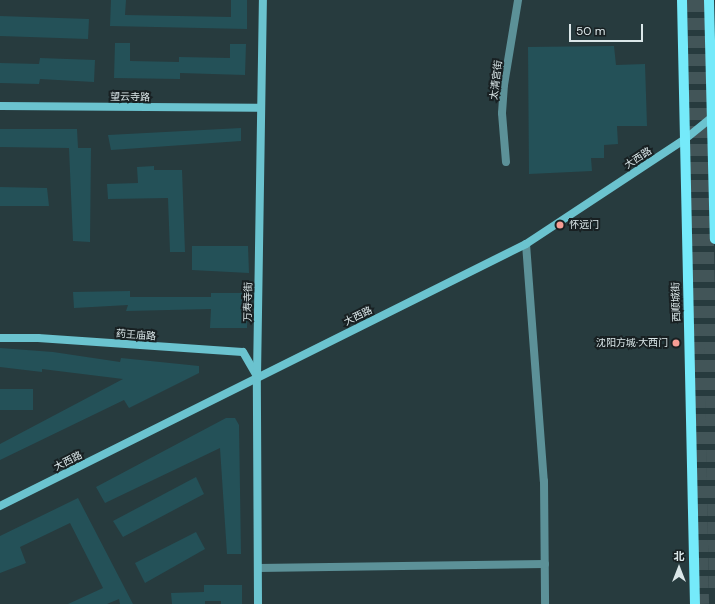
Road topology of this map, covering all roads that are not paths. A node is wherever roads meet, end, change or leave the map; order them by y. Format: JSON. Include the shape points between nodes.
{"nodes":[{"id":1,"x":263,"y":0,"type":"edge"},
{"id":2,"x":518,"y":0,"type":"edge"},
{"id":3,"x":682,"y":0,"type":"edge"},
{"id":4,"x":709,"y":0,"type":"edge"},
{"id":5,"x":0,"y":106,"type":"edge"},
{"id":6,"x":260,"y":108,"type":"junction"},
{"id":7,"x":710,"y":119,"type":"junction"},
{"id":8,"x":684,"y":140,"type":"junction"},
{"id":9,"x":714,"y":148,"type":"edge"},
{"id":10,"x":506,"y":162,"type":"dead end"},
{"id":11,"x":715,"y":239,"type":"edge"},
{"id":12,"x":526,"y":244,"type":"junction"},
{"id":13,"x":0,"y":338,"type":"edge"},
{"id":14,"x":257,"y":376,"type":"junction"},
{"id":15,"x":0,"y":506,"type":"edge"},
{"id":16,"x":545,"y":564,"type":"junction"},
{"id":17,"x":258,"y":568,"type":"junction"},
{"id":18,"x":258,"y":604,"type":"edge"},
{"id":19,"x":545,"y":604,"type":"edge"},
{"id":20,"x":695,"y":604,"type":"edge"}],
"edges":[{"from":1,"to":6,"type":"street","name":"万寿寺街"},
{"from":2,"to":10,"type":"street","name":"太清宫街","via":[[502,112]]},
{"from":3,"to":8,"type":"main road","name":"西顺城街"},
{"from":4,"to":7,"type":"main road"},
{"from":5,"to":6,"type":"street","name":"望云寺路"},
{"from":6,"to":14,"type":"street","name":"万寿寺街"},
{"from":7,"to":8,"type":"street","name":"大西路"},
{"from":7,"to":9,"type":"main road"},
{"from":8,"to":12,"type":"street","name":"大西路"},
{"from":8,"to":20,"type":"main road","name":"西顺城街"},
{"from":9,"to":11,"type":"main road"},
{"from":12,"to":14,"type":"street","name":"大西路"},
{"from":12,"to":16,"type":"street","via":[[544,481]]},
{"from":13,"to":14,"type":"street","name":"药王庙路","via":[[38,338],[243,352]]},
{"from":14,"to":15,"type":"street","name":"大西路"},
{"from":14,"to":17,"type":"street","name":"万寿寺街"},
{"from":16,"to":17,"type":"street"},
{"from":16,"to":19,"type":"street"},
{"from":17,"to":18,"type":"street","name":"万寿寺街"}]}
